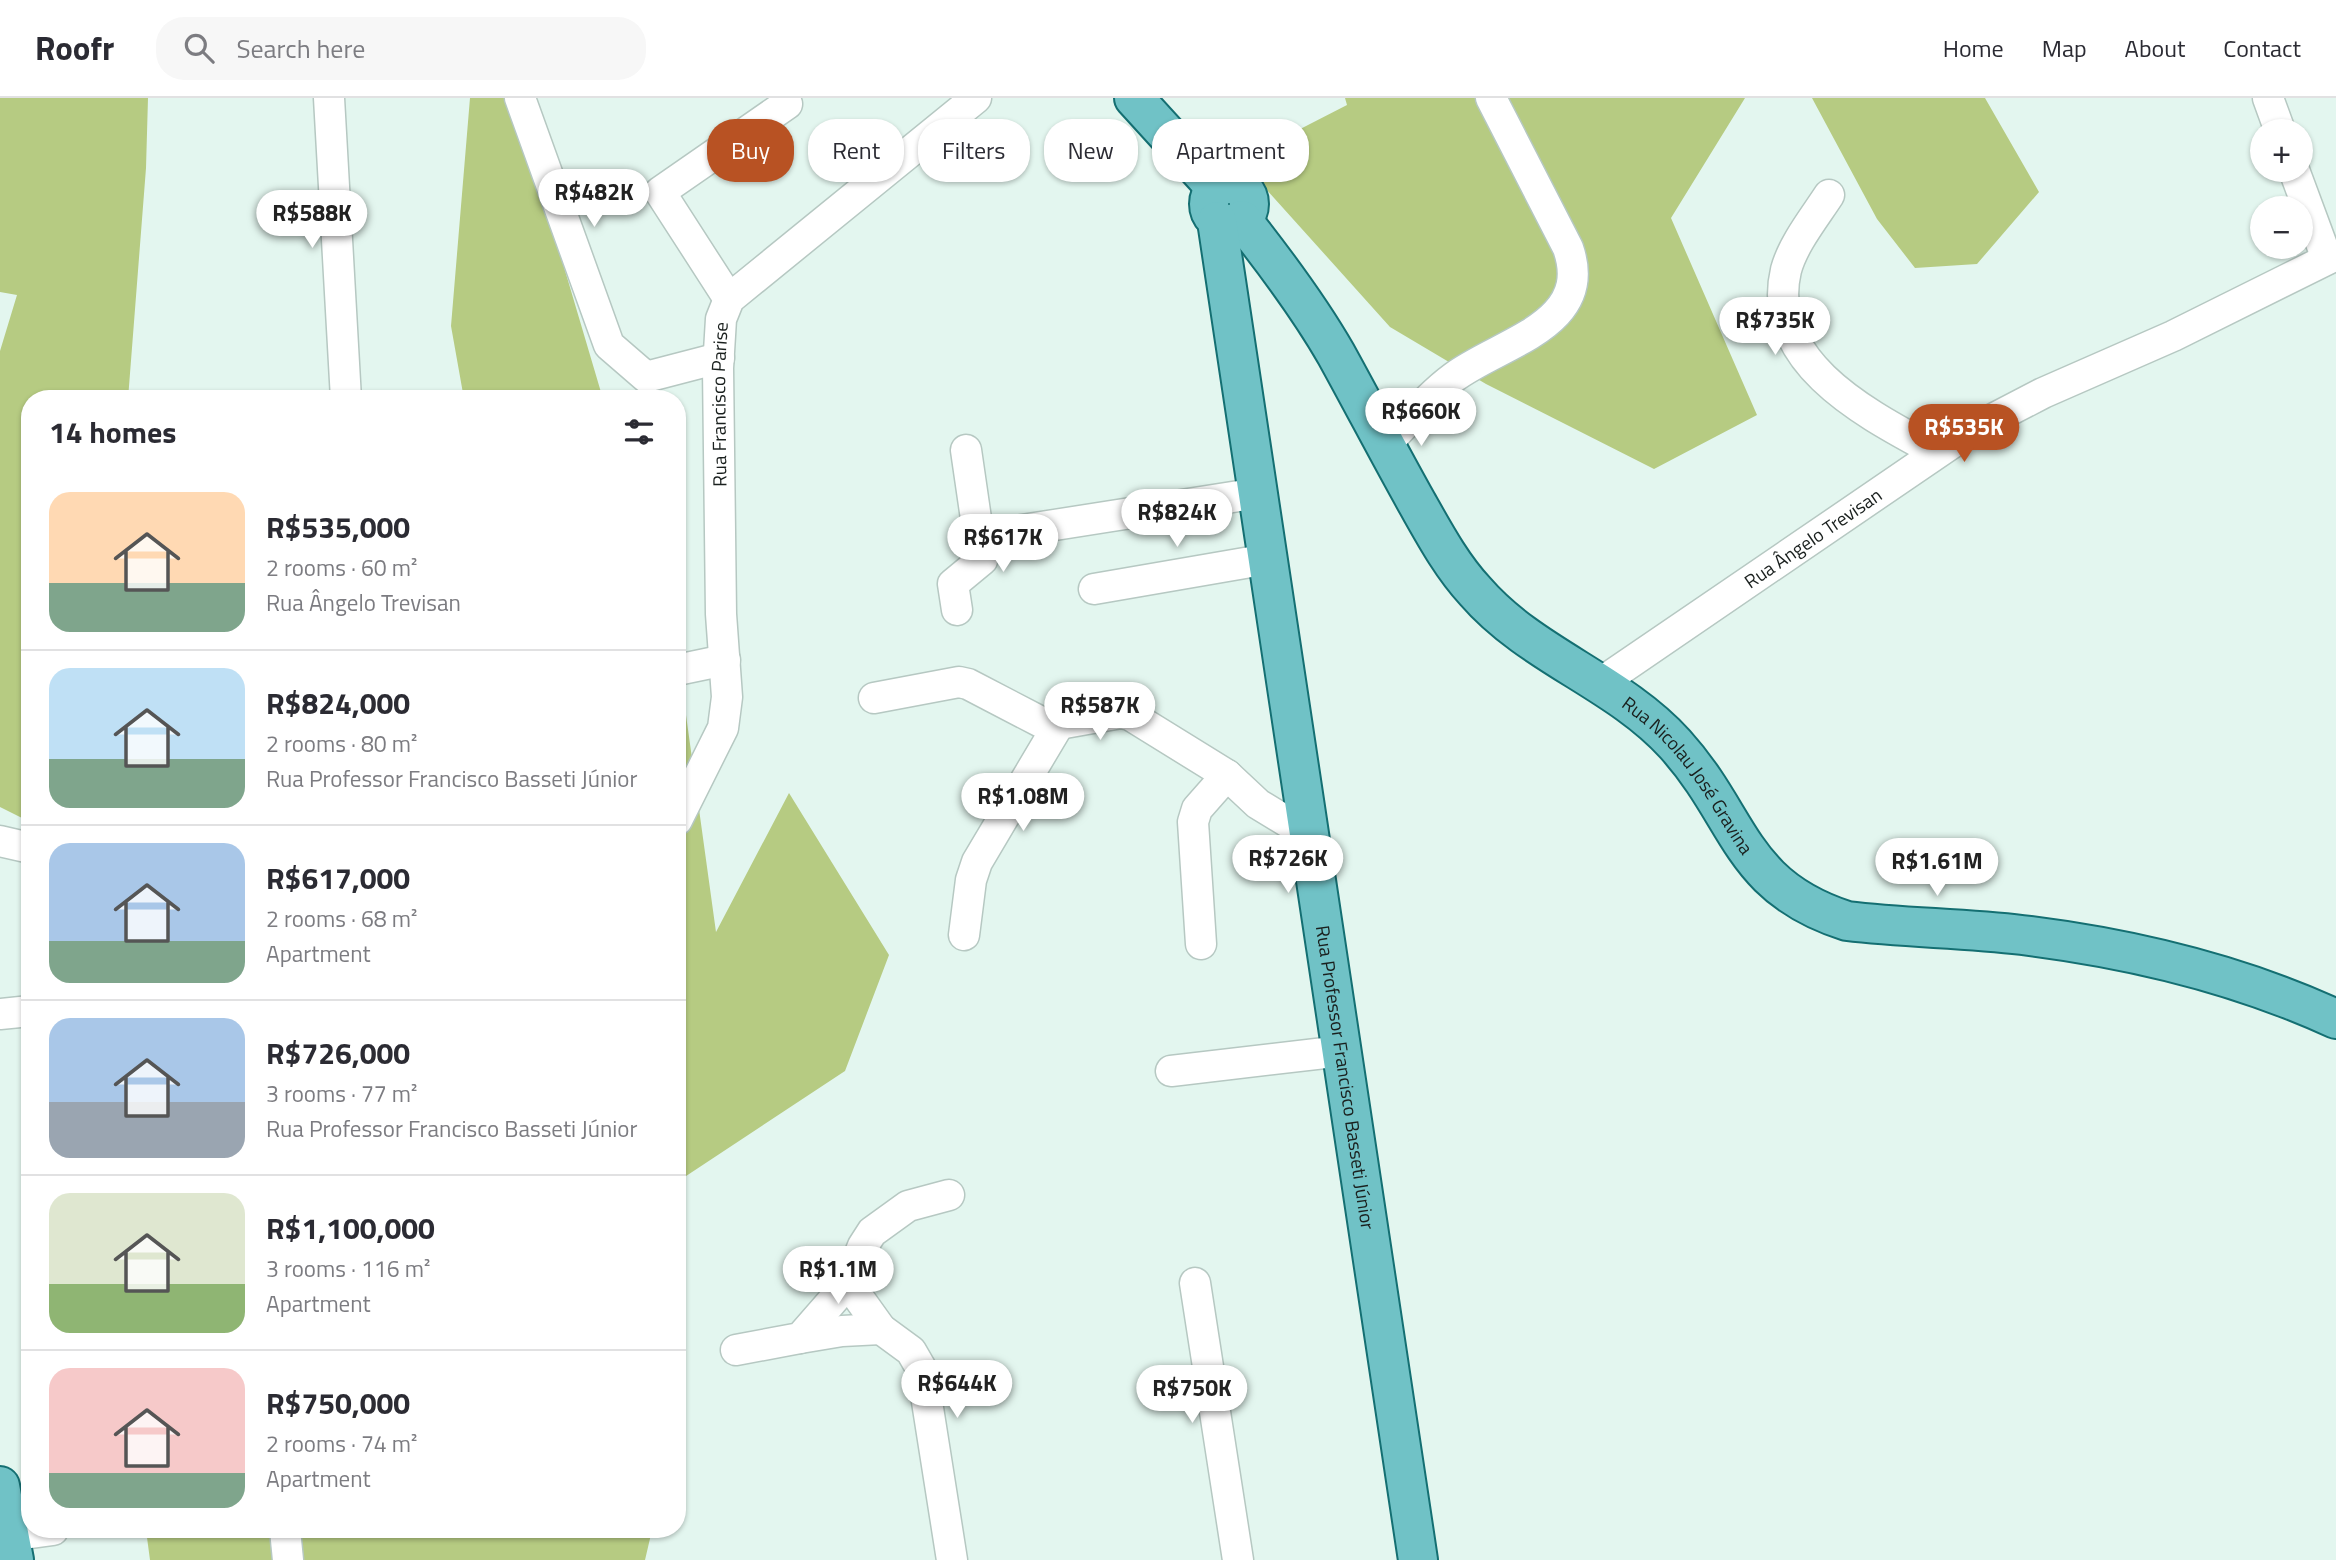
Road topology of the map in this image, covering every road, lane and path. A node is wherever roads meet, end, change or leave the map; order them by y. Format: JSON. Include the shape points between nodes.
{"nodes":[{"id":1,"x":329,"y":98,"type":"edge"},
{"id":2,"x":520,"y":98,"type":"edge"},
{"id":3,"x":976,"y":98,"type":"edge"},
{"id":4,"x":1134,"y":98,"type":"edge"},
{"id":5,"x":1491,"y":98,"type":"edge"},
{"id":6,"x":2268,"y":98,"type":"edge"},
{"id":7,"x":787,"y":104,"type":"dead end"},
{"id":8,"x":2276,"y":119,"type":"edge"},
{"id":9,"x":2299,"y":182,"type":"edge"},
{"id":10,"x":1829,"y":195,"type":"dead end"},
{"id":11,"x":1225,"y":210,"type":"junction"},
{"id":12,"x":2331,"y":257,"type":"edge"},
{"id":13,"x":729,"y":299,"type":"junction"},
{"id":14,"x":719,"y":358,"type":"junction"},
{"id":15,"x":345,"y":390,"type":"edge"},
{"id":16,"x":1385,"y":445,"type":"junction"},
{"id":17,"x":966,"y":450,"type":"dead end"},
{"id":18,"x":1935,"y":452,"type":"junction"},
{"id":19,"x":1258,"y":493,"type":"junction"},
{"id":20,"x":978,"y":537,"type":"junction"},
{"id":21,"x":1268,"y":559,"type":"junction"},
{"id":22,"x":1094,"y":589,"type":"dead end"},
{"id":23,"x":957,"y":610,"type":"dead end"},
{"id":24,"x":725,"y":660,"type":"junction"},
{"id":25,"x":686,"y":668,"type":"edge"},
{"id":26,"x":1599,"y":684,"type":"junction"},
{"id":27,"x":874,"y":698,"type":"dead end"},
{"id":28,"x":1059,"y":724,"type":"junction"},
{"id":29,"x":1227,"y":775,"type":"junction"},
{"id":30,"x":686,"y":802,"type":"edge"},
{"id":31,"x":1309,"y":835,"type":"junction"},
{"id":32,"x":0,"y":841,"type":"edge"},
{"id":33,"x":21,"y":846,"type":"edge"},
{"id":34,"x":964,"y":935,"type":"dead end"},
{"id":35,"x":1201,"y":944,"type":"dead end"},
{"id":36,"x":21,"y":1012,"type":"edge"},
{"id":37,"x":0,"y":1014,"type":"edge"},
{"id":38,"x":2336,"y":1019,"type":"edge"},
{"id":39,"x":1342,"y":1051,"type":"junction"},
{"id":40,"x":1171,"y":1071,"type":"dead end"},
{"id":41,"x":948,"y":1195,"type":"dead end"},
{"id":42,"x":848,"y":1283,"type":"junction"},
{"id":43,"x":1195,"y":1283,"type":"dead end"},
{"id":44,"x":881,"y":1329,"type":"junction"},
{"id":45,"x":800,"y":1338,"type":"junction"},
{"id":46,"x":736,"y":1350,"type":"dead end"},
{"id":47,"x":1,"y":1493,"type":"edge"},
{"id":48,"x":34,"y":1538,"type":"edge"},
{"id":49,"x":286,"y":1538,"type":"edge"},
{"id":50,"x":12,"y":1548,"type":"edge"},
{"id":51,"x":289,"y":1560,"type":"edge"},
{"id":52,"x":952,"y":1560,"type":"edge"},
{"id":53,"x":1238,"y":1560,"type":"edge"},
{"id":54,"x":1418,"y":1560,"type":"edge"}],
"edges":[{"from":1,"to":15,"type":"street"},
{"from":2,"to":14,"type":"street","via":[[609,345],[646,377]]},
{"from":3,"to":13,"type":"street","name":"Rua Francisco Parise"},
{"from":4,"to":11,"type":"main road","name":"Rua Nicolau José Gravina"},
{"from":5,"to":16,"type":"street","via":[[1568,248],[1575,282],[1556,315],[1454,377]]},
{"from":6,"to":8,"type":"street"},
{"from":7,"to":13,"type":"street","via":[[660,192]]},
{"from":9,"to":12,"type":"street"},
{"from":10,"to":18,"type":"street","via":[[1787,268],[1782,294],[1797,345],[1819,376],[1849,400]]},
{"from":11,"to":16,"type":"main road","name":"Rua Nicolau José Gravina","via":[[1320,327]]},
{"from":11,"to":19,"type":"main road","name":"Rua Professor Francisco Basseti Júnior"},
{"from":12,"to":18,"type":"street","name":"Rua Ângelo Trevisan","via":[[2173,336],[2013,407]]},
{"from":13,"to":14,"type":"street","name":"Rua Francisco Parise","via":[[721,319]]},
{"from":14,"to":24,"type":"street","name":"Rua Francisco Parise"},
{"from":16,"to":26,"type":"main road","name":"Rua Nicolau José Gravina","via":[[1437,538],[1474,590],[1534,645]]},
{"from":17,"to":20,"type":"street"},
{"from":18,"to":26,"type":"street","name":"Rua Ângelo Trevisan"},
{"from":19,"to":20,"type":"street"},
{"from":19,"to":21,"type":"main road","name":"Rua Professor Francisco Basseti Júnior"},
{"from":20,"to":23,"type":"street","via":[[982,560],[953,584]]},
{"from":21,"to":22,"type":"street"},
{"from":21,"to":31,"type":"main road","name":"Rua Professor Francisco Basseti Júnior"},
{"from":24,"to":25,"type":"street"},
{"from":24,"to":30,"type":"street","name":"Rua Francisco Parise","via":[[723,728]]},
{"from":26,"to":38,"type":"main road","name":"Rua Nicolau José Gravina","via":[[1654,723],[1676,745],[1744,847],[1774,883],[1819,912],[1847,921],[2024,935],[2142,957],[2245,983]]},
{"from":27,"to":28,"type":"street","via":[[959,682],[1027,718]]},
{"from":28,"to":29,"type":"street","via":[[1130,715]]},
{"from":28,"to":34,"type":"street","via":[[977,862]]},
{"from":29,"to":31,"type":"street","via":[[1258,804]]},
{"from":29,"to":35,"type":"street","via":[[1198,809],[1193,822]]},
{"from":31,"to":39,"type":"main road","name":"Rua Professor Francisco Basseti Júnior"},
{"from":32,"to":33,"type":"street"},
{"from":36,"to":37,"type":"street"},
{"from":39,"to":40,"type":"street"},
{"from":39,"to":54,"type":"main road","name":"Rua Professor Francisco Basseti Júnior"},
{"from":41,"to":42,"type":"street","via":[[908,1206],[887,1219],[863,1246]]},
{"from":42,"to":44,"type":"street"},
{"from":42,"to":45,"type":"street"},
{"from":43,"to":53,"type":"street"},
{"from":44,"to":45,"type":"street"},
{"from":44,"to":52,"type":"street","via":[[911,1352],[922,1370]]},
{"from":45,"to":46,"type":"street"},
{"from":47,"to":50,"type":"main road"},
{"from":48,"to":50,"type":"street"},
{"from":49,"to":51,"type":"street"}]}
